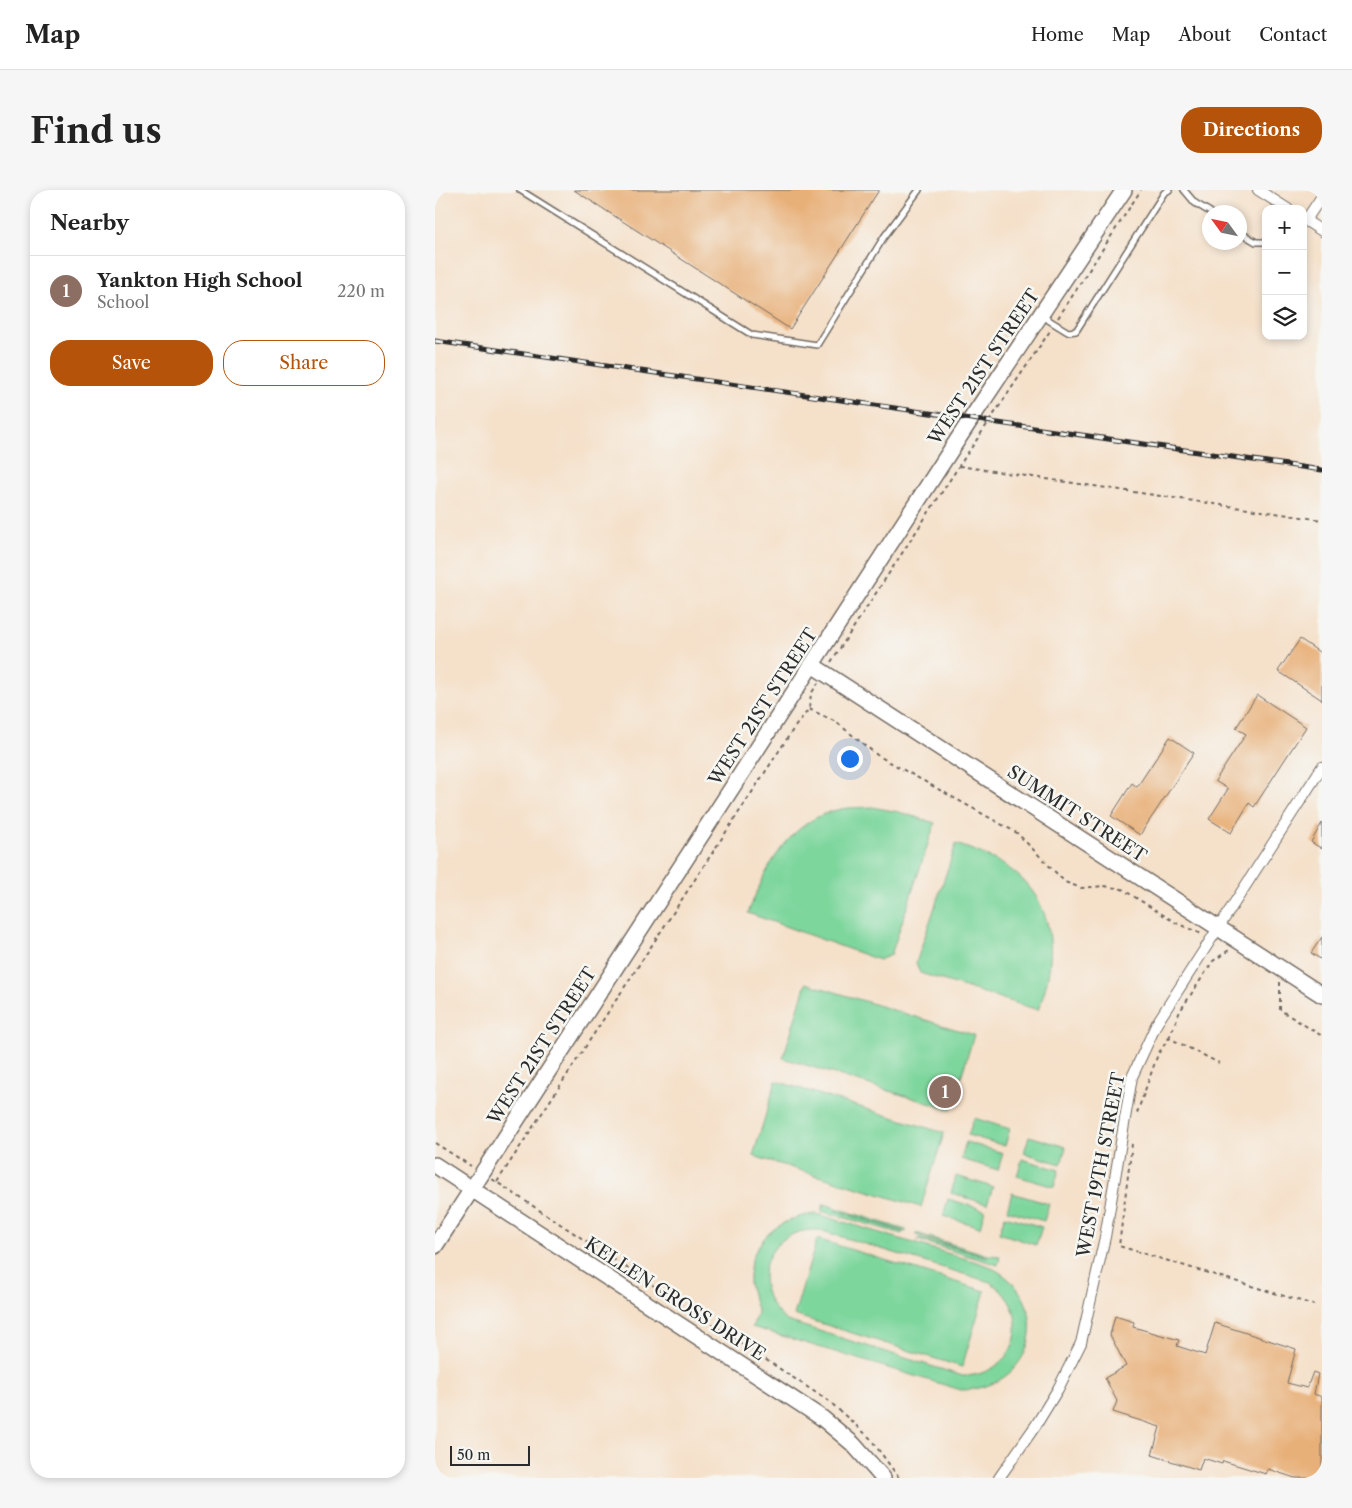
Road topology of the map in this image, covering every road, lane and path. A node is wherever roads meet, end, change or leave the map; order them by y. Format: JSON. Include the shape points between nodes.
{"nodes":[{"id":1,"x":520,"y":190,"type":"edge"},
{"id":2,"x":919,"y":190,"type":"edge"},
{"id":3,"x":1124,"y":190,"type":"edge"},
{"id":4,"x":1141,"y":190,"type":"edge"},
{"id":5,"x":1169,"y":190,"type":"edge"},
{"id":6,"x":1184,"y":190,"type":"edge"},
{"id":7,"x":1258,"y":190,"type":"edge"},
{"id":8,"x":1322,"y":196,"type":"edge"},
{"id":9,"x":1282,"y":205,"type":"edge"},
{"id":10,"x":1202,"y":207,"type":"edge"},
{"id":11,"x":1307,"y":217,"type":"edge"},
{"id":12,"x":1307,"y":221,"type":"edge"},
{"id":13,"x":1322,"y":231,"type":"edge"},
{"id":14,"x":1247,"y":237,"type":"edge"},
{"id":15,"x":1262,"y":242,"type":"edge"},
{"id":16,"x":1048,"y":319,"type":"junction"},
{"id":17,"x":959,"y":466,"type":"junction"},
{"id":18,"x":1322,"y":520,"type":"edge"},
{"id":19,"x":818,"y":669,"type":"junction"},
{"id":20,"x":809,"y":708,"type":"junction"},
{"id":21,"x":1322,"y":767,"type":"edge"},
{"id":22,"x":1214,"y":932,"type":"junction"},
{"id":23,"x":1276,"y":978,"type":"dead end"},
{"id":24,"x":1322,"y":995,"type":"edge"},
{"id":25,"x":1322,"y":1036,"type":"edge"},
{"id":26,"x":1169,"y":1038,"type":"junction"},
{"id":27,"x":1219,"y":1063,"type":"dead end"},
{"id":28,"x":1135,"y":1121,"type":"dead end"},
{"id":29,"x":1133,"y":1139,"type":"dead end"},
{"id":30,"x":435,"y":1143,"type":"edge"},
{"id":31,"x":435,"y":1165,"type":"edge"},
{"id":32,"x":483,"y":1172,"type":"junction"},
{"id":33,"x":497,"y":1182,"type":"junction"},
{"id":34,"x":472,"y":1189,"type":"junction"},
{"id":35,"x":435,"y":1246,"type":"edge"},
{"id":36,"x":1314,"y":1305,"type":"dead end"},
{"id":37,"x":883,"y":1478,"type":"edge"},
{"id":38,"x":899,"y":1478,"type":"edge"},
{"id":39,"x":999,"y":1478,"type":"edge"}],
"edges":[{"from":1,"to":2,"type":"lane","via":[[752,335],[817,345],[883,238]]},
{"from":3,"to":16,"type":"street","name":"WEST 21ST STREET"},
{"from":4,"to":16,"type":"path"},
{"from":5,"to":16,"type":"lane","via":[[1164,193],[1076,332],[1069,332]]},
{"from":6,"to":10,"type":"lane"},
{"from":7,"to":9,"type":"street"},
{"from":8,"to":11,"type":"street"},
{"from":12,"to":13,"type":"street"},
{"from":14,"to":15,"type":"lane"},
{"from":16,"to":17,"type":"path"},
{"from":16,"to":19,"type":"street","name":"WEST 21ST STREET","via":[[971,419]]},
{"from":17,"to":18,"type":"path"},
{"from":17,"to":19,"type":"path"},
{"from":19,"to":20,"type":"path"},
{"from":19,"to":22,"type":"street","name":"SUMMIT STREET"},
{"from":19,"to":32,"type":"street","name":"WEST 21ST STREET"},
{"from":20,"to":22,"type":"path","via":[[836,722],[877,755],[1017,833],[1065,882],[1081,888],[1104,886],[1122,889],[1176,923]]},
{"from":20,"to":33,"type":"path"},
{"from":21,"to":22,"type":"street","name":"WEST 19TH STREET"},
{"from":22,"to":24,"type":"street","name":"SUMMIT STREET"},
{"from":22,"to":26,"type":"path","via":[[1231,948],[1213,961],[1180,1011]]},
{"from":22,"to":39,"type":"street","name":"WEST 19TH STREET","via":[[1157,1023],[1132,1077],[1105,1237],[1081,1344],[1058,1389]]},
{"from":23,"to":25,"type":"path","via":[[1280,982],[1280,1010]]},
{"from":26,"to":27,"type":"path"},
{"from":26,"to":28,"type":"path","via":[[1158,1054]]},
{"from":29,"to":36,"type":"path","via":[[1119,1246]]},
{"from":30,"to":32,"type":"path"},
{"from":31,"to":34,"type":"street","name":"KELLEN GROSS DRIVE"},
{"from":32,"to":33,"type":"path"},
{"from":32,"to":34,"type":"street","name":"WEST 21ST STREET"},
{"from":33,"to":38,"type":"path","via":[[830,1402],[870,1438]]},
{"from":34,"to":35,"type":"street","name":"WEST 21ST STREET"},
{"from":34,"to":37,"type":"street","name":"KELLEN GROSS DRIVE","via":[[822,1418],[853,1444]]}]}
